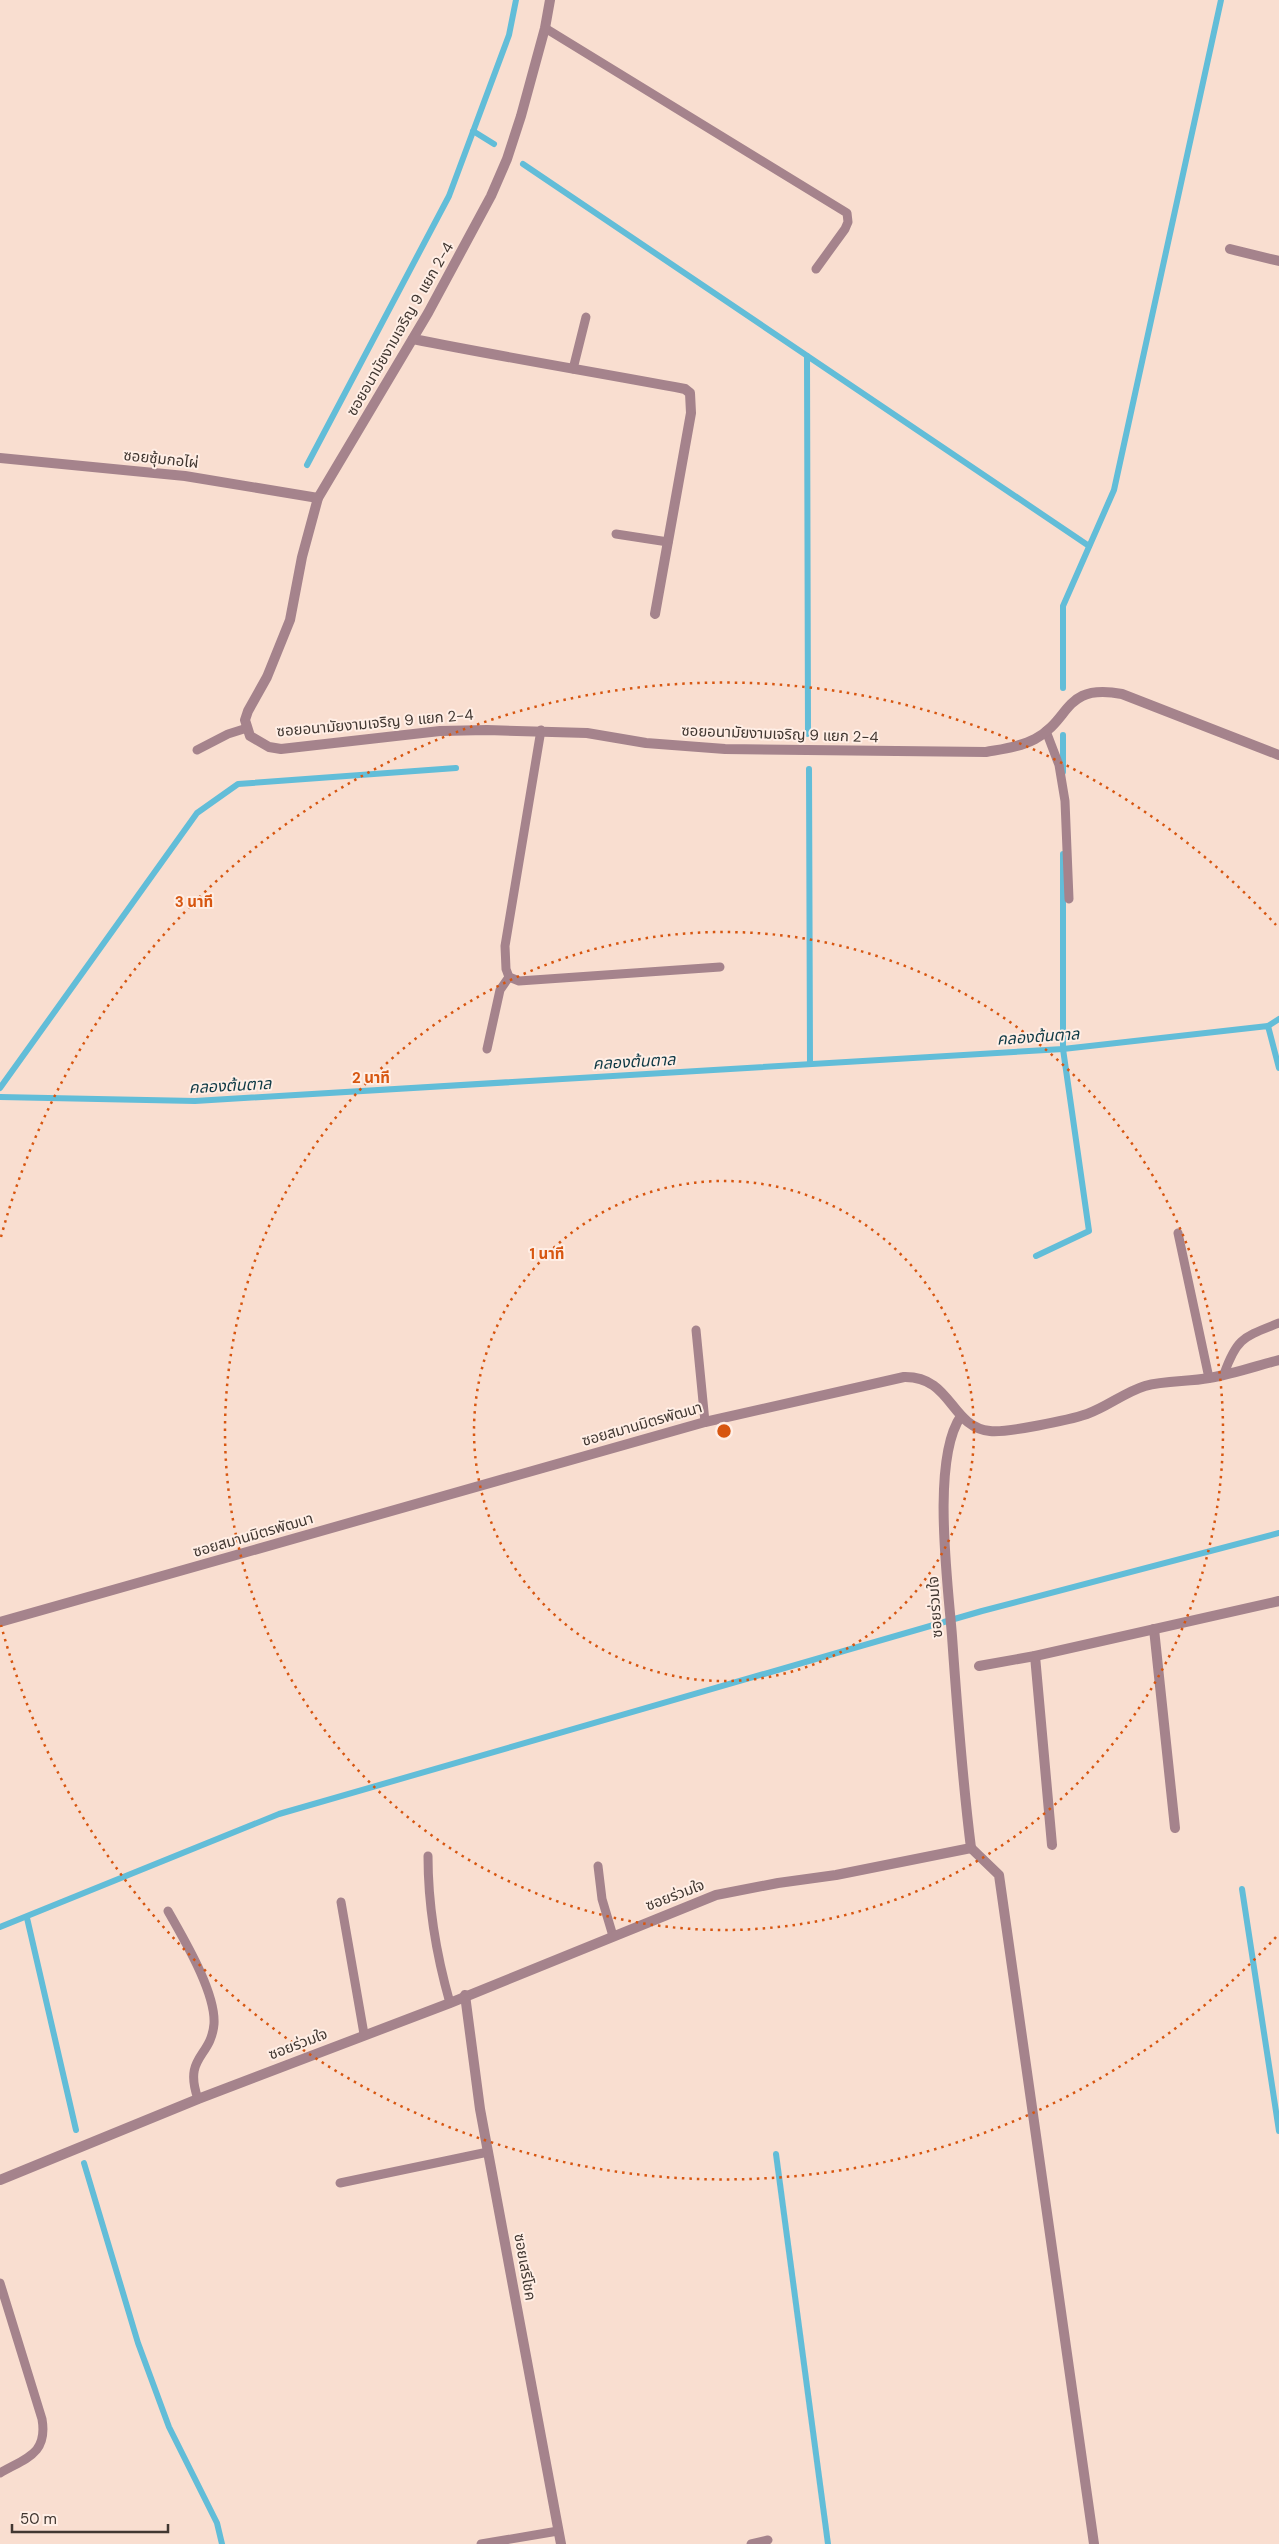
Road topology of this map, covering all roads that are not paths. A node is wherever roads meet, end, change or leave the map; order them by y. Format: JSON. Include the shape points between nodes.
{"nodes":[{"id":1,"x":550,"y":0,"type":"edge"},
{"id":2,"x":545,"y":28,"type":"junction"},
{"id":3,"x":1230,"y":249,"type":"dead end"},
{"id":4,"x":1279,"y":261,"type":"edge"},
{"id":5,"x":816,"y":269,"type":"dead end"},
{"id":6,"x":586,"y":317,"type":"dead end"},
{"id":7,"x":413,"y":339,"type":"junction"},
{"id":8,"x":573,"y":369,"type":"junction"},
{"id":9,"x":0,"y":458,"type":"edge"},
{"id":10,"x":318,"y":498,"type":"junction"},
{"id":11,"x":616,"y":534,"type":"dead end"},
{"id":12,"x":668,"y":542,"type":"junction"},
{"id":13,"x":655,"y":614,"type":"dead end"},
{"id":14,"x":247,"y":728,"type":"junction"},
{"id":15,"x":541,"y":730,"type":"junction"},
{"id":16,"x":1046,"y":731,"type":"junction"},
{"id":17,"x":197,"y":750,"type":"dead end"},
{"id":18,"x":1279,"y":755,"type":"edge"},
{"id":19,"x":1069,"y":899,"type":"dead end"},
{"id":20,"x":720,"y":967,"type":"dead end"},
{"id":21,"x":509,"y":977,"type":"junction"},
{"id":22,"x":487,"y":1049,"type":"dead end"},
{"id":23,"x":1178,"y":1233,"type":"dead end"},
{"id":24,"x":1279,"y":1323,"type":"edge"},
{"id":25,"x":696,"y":1330,"type":"dead end"},
{"id":26,"x":1279,"y":1360,"type":"edge"},
{"id":27,"x":1224,"y":1374,"type":"junction"},
{"id":28,"x":1209,"y":1378,"type":"junction"},
{"id":29,"x":961,"y":1416,"type":"junction"},
{"id":30,"x":705,"y":1422,"type":"junction"},
{"id":31,"x":1279,"y":1601,"type":"edge"},
{"id":32,"x":0,"y":1622,"type":"edge"},
{"id":33,"x":1154,"y":1629,"type":"junction"},
{"id":34,"x":1034,"y":1656,"type":"junction"},
{"id":35,"x":979,"y":1666,"type":"dead end"},
{"id":36,"x":1175,"y":1828,"type":"dead end"},
{"id":37,"x":1052,"y":1845,"type":"dead end"},
{"id":38,"x":970,"y":1848,"type":"junction"},
{"id":39,"x":428,"y":1856,"type":"dead end"},
{"id":40,"x":598,"y":1866,"type":"dead end"},
{"id":41,"x":341,"y":1902,"type":"dead end"},
{"id":42,"x":168,"y":1910,"type":"dead end"},
{"id":43,"x":613,"y":1936,"type":"junction"},
{"id":44,"x":465,"y":1995,"type":"junction"},
{"id":45,"x":450,"y":2003,"type":"junction"},
{"id":46,"x":364,"y":2034,"type":"junction"},
{"id":47,"x":198,"y":2099,"type":"junction"},
{"id":48,"x":488,"y":2152,"type":"junction"},
{"id":49,"x":0,"y":2180,"type":"edge"},
{"id":50,"x":340,"y":2183,"type":"dead end"},
{"id":51,"x":0,"y":2283,"type":"edge"},
{"id":52,"x":0,"y":2473,"type":"edge"},
{"id":53,"x":558,"y":2531,"type":"junction"},
{"id":54,"x":768,"y":2540,"type":"dead end"},
{"id":55,"x":481,"y":2544,"type":"edge"},
{"id":56,"x":560,"y":2544,"type":"edge"},
{"id":57,"x":751,"y":2544,"type":"edge"},
{"id":58,"x":1094,"y":2544,"type":"edge"}],
"edges":[{"from":1,"to":2,"type":"street","name":"ซอยอนามัยงามเจริญ 9 แยก 2-4"},
{"from":2,"to":5,"type":"lane","via":[[847,213],[845,229]]},
{"from":2,"to":7,"type":"street","name":"ซอยอนามัยงามเจริญ 9 แยก 2-4","via":[[507,159],[491,196]]},
{"from":3,"to":4,"type":"street"},
{"from":6,"to":8,"type":"lane"},
{"from":7,"to":8,"type":"street"},
{"from":7,"to":10,"type":"street","name":"ซอยอนามัยงามเจริญ 9 แยก 2-4"},
{"from":8,"to":12,"type":"street","via":[[685,389],[690,393],[691,413]]},
{"from":9,"to":10,"type":"street","name":"ซอยซุ้มกอไผ่","via":[[185,476]]},
{"from":10,"to":14,"type":"street","name":"ซอยอนามัยงามเจริญ 9 แยก 2-4","via":[[290,620],[267,677],[248,711]]},
{"from":11,"to":12,"type":"lane"},
{"from":12,"to":13,"type":"street"},
{"from":14,"to":15,"type":"street","name":"ซอยอนามัยงามเจริญ 9 แยก 2-4","via":[[250,736],[259,743],[281,749],[440,731]]},
{"from":14,"to":17,"type":"lane"},
{"from":15,"to":16,"type":"street","name":"ซอยอนามัยงามเจริญ 9 แยก 2-4","via":[[646,743],[791,752],[986,752],[1021,744]]},
{"from":15,"to":21,"type":"lane","via":[[505,946]]},
{"from":16,"to":18,"type":"street","name":"ซอยอนามัยงามเจริญ 9 แยก 2-4","via":[[1071,702],[1096,691],[1107,691]]},
{"from":16,"to":19,"type":"lane","via":[[1059,765],[1065,802]]},
{"from":20,"to":21,"type":"lane","via":[[519,981]]},
{"from":21,"to":22,"type":"lane","via":[[500,990]]},
{"from":23,"to":28,"type":"lane"},
{"from":24,"to":27,"type":"lane","via":[[1240,1340]]},
{"from":25,"to":30,"type":"lane"},
{"from":26,"to":27,"type":"street","name":"ซอยสมานมิตรพัฒนา"},
{"from":27,"to":28,"type":"street","name":"ซอยสมานมิตรพัฒนา"},
{"from":28,"to":29,"type":"street","name":"ซอยสมานมิตรพัฒนา","via":[[1145,1386],[1087,1414],[1032,1426],[992,1431],[975,1427]]},
{"from":29,"to":30,"type":"street","name":"ซอยสมานมิตรพัฒนา","via":[[949,1400],[926,1380],[904,1377]]},
{"from":29,"to":38,"type":"street","name":"ซอยร่วมใจ","via":[[955,1425],[946,1468],[944,1523],[961,1768]]},
{"from":30,"to":32,"type":"street","name":"ซอยสมานมิตรพัฒนา"},
{"from":31,"to":33,"type":"street"},
{"from":33,"to":34,"type":"street"},
{"from":33,"to":36,"type":"street"},
{"from":34,"to":35,"type":"street"},
{"from":34,"to":37,"type":"street"},
{"from":38,"to":43,"type":"street","name":"ซอยร่วมใจ","via":[[716,1895]]},
{"from":38,"to":58,"type":"street","via":[[999,1875]]},
{"from":39,"to":45,"type":"lane","via":[[432,1926]]},
{"from":40,"to":43,"type":"lane","via":[[602,1899]]},
{"from":41,"to":46,"type":"lane"},
{"from":42,"to":47,"type":"lane","via":[[190,1950],[214,2009],[213,2029],[192,2072]]},
{"from":43,"to":44,"type":"street","name":"ซอยร่วมใจ"},
{"from":44,"to":45,"type":"street","name":"ซอยร่วมใจ"},
{"from":44,"to":48,"type":"street","name":"ซอยเสรีโชค"},
{"from":45,"to":46,"type":"street","name":"ซอยร่วมใจ"},
{"from":46,"to":47,"type":"street","name":"ซอยร่วมใจ"},
{"from":47,"to":49,"type":"street","name":"ซอยร่วมใจ"},
{"from":48,"to":50,"type":"lane"},
{"from":48,"to":53,"type":"street","name":"ซอยเสรีโชค"},
{"from":51,"to":52,"type":"lane","via":[[42,2419],[44,2438],[32,2455]]},
{"from":53,"to":55,"type":"lane"},
{"from":53,"to":56,"type":"street","name":"ซอยเสรีโชค"},
{"from":54,"to":57,"type":"lane"}]}
